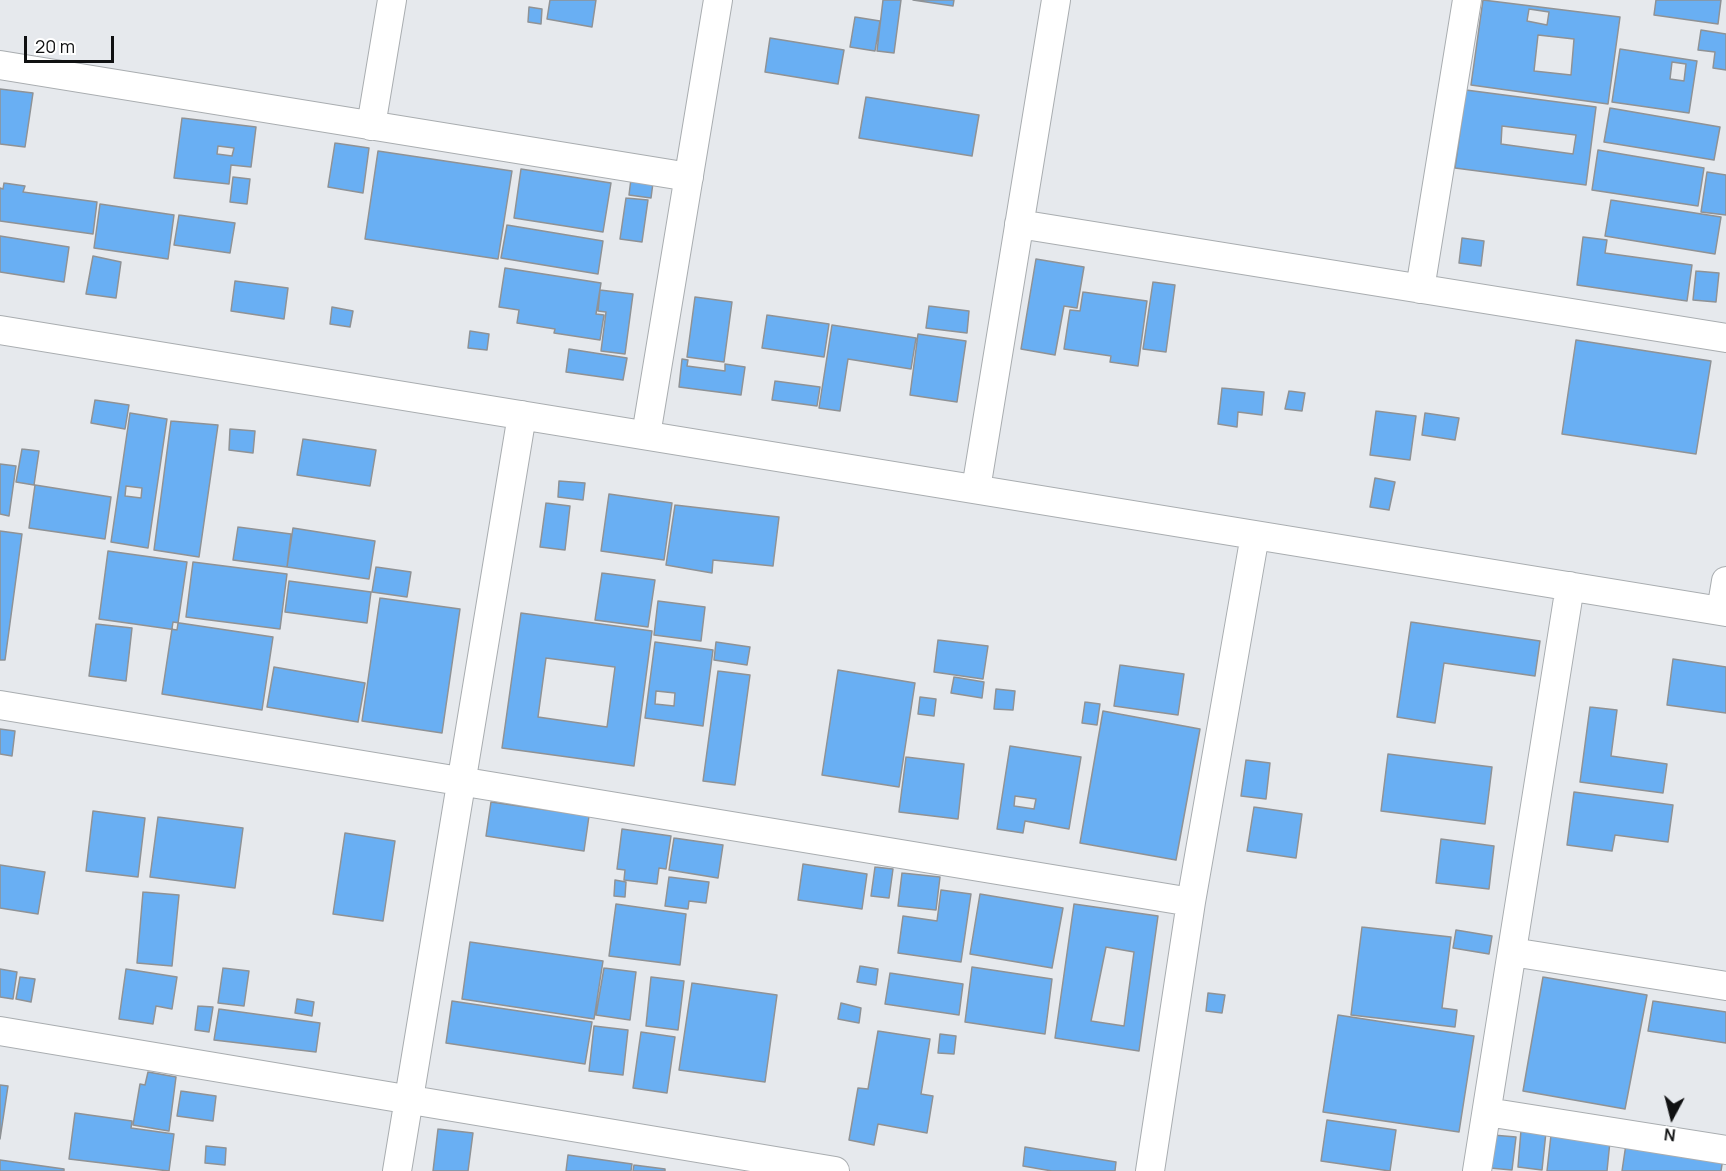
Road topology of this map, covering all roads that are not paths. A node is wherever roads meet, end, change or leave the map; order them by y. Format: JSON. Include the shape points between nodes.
{"nodes":[{"id":1,"x":392,"y":0,"type":"edge"},
{"id":2,"x":718,"y":0,"type":"edge"},
{"id":3,"x":1056,"y":0,"type":"edge"},
{"id":4,"x":1467,"y":0,"type":"edge"},
{"id":5,"x":0,"y":65,"type":"edge"},
{"id":6,"x":371,"y":126,"type":"junction"},
{"id":7,"x":689,"y":177,"type":"junction"},
{"id":8,"x":1019,"y":224,"type":"junction"},
{"id":9,"x":1420,"y":289,"type":"junction"},
{"id":10,"x":0,"y":330,"type":"edge"},
{"id":11,"x":1726,"y":338,"type":"edge"},
{"id":12,"x":522,"y":415,"type":"junction"},
{"id":13,"x":646,"y":435,"type":"junction"},
{"id":14,"x":976,"y":489,"type":"junction"},
{"id":15,"x":1255,"y":535,"type":"junction"},
{"id":16,"x":1726,"y":581,"type":"edge"},
{"id":17,"x":1570,"y":586,"type":"junction"},
{"id":18,"x":1724,"y":611,"type":"edge"},
{"id":19,"x":0,"y":705,"type":"edge"},
{"id":20,"x":462,"y":782,"type":"junction"},
{"id":21,"x":1191,"y":902,"type":"junction"},
{"id":22,"x":1512,"y":951,"type":"junction"},
{"id":23,"x":1726,"y":986,"type":"edge"},
{"id":24,"x":0,"y":1031,"type":"edge"},
{"id":25,"x":409,"y":1099,"type":"junction"},
{"id":26,"x":1487,"y":1112,"type":"junction"},
{"id":27,"x":1726,"y":1150,"type":"edge"},
{"id":28,"x":397,"y":1171,"type":"edge"},
{"id":29,"x":836,"y":1171,"type":"edge"},
{"id":30,"x":1150,"y":1171,"type":"edge"},
{"id":31,"x":1478,"y":1171,"type":"edge"}],
"edges":[{"from":1,"to":6,"type":"street"},
{"from":2,"to":7,"type":"street"},
{"from":3,"to":8,"type":"street"},
{"from":4,"to":9,"type":"street"},
{"from":5,"to":6,"type":"street"},
{"from":6,"to":7,"type":"street"},
{"from":7,"to":13,"type":"street"},
{"from":8,"to":9,"type":"street"},
{"from":8,"to":14,"type":"street"},
{"from":9,"to":11,"type":"street"},
{"from":10,"to":12,"type":"street"},
{"from":12,"to":13,"type":"street"},
{"from":12,"to":20,"type":"street"},
{"from":13,"to":14,"type":"street"},
{"from":14,"to":15,"type":"street"},
{"from":15,"to":17,"type":"street"},
{"from":15,"to":21,"type":"street"},
{"from":16,"to":18,"type":"street"},
{"from":17,"to":18,"type":"street"},
{"from":17,"to":22,"type":"street"},
{"from":19,"to":20,"type":"street"},
{"from":20,"to":21,"type":"street"},
{"from":20,"to":25,"type":"street"},
{"from":21,"to":30,"type":"street"},
{"from":22,"to":23,"type":"street"},
{"from":22,"to":26,"type":"street"},
{"from":24,"to":25,"type":"street"},
{"from":25,"to":28,"type":"street"},
{"from":25,"to":29,"type":"street"},
{"from":26,"to":27,"type":"street"},
{"from":26,"to":31,"type":"street"}]}
